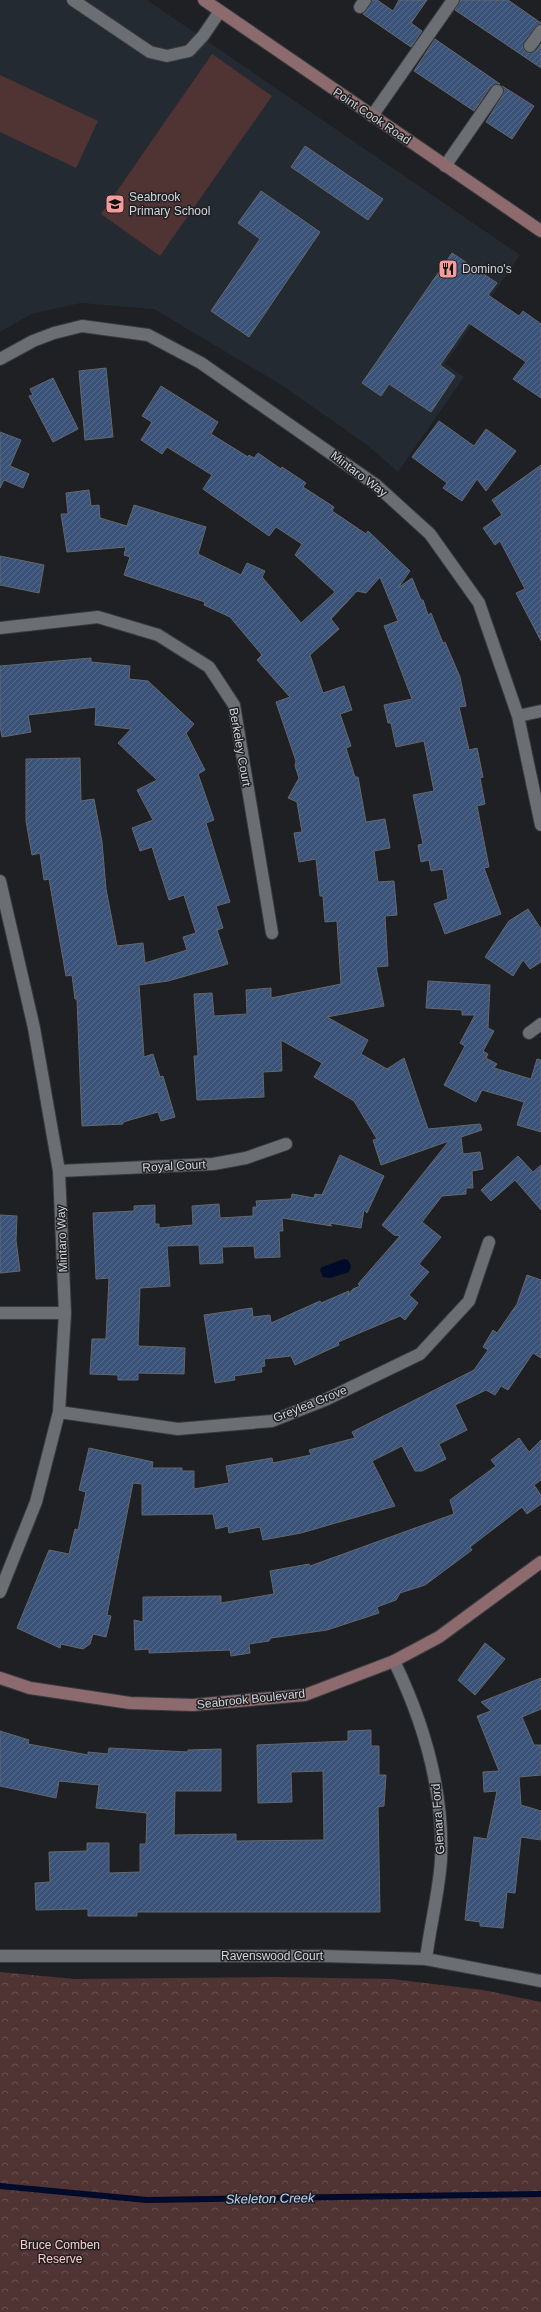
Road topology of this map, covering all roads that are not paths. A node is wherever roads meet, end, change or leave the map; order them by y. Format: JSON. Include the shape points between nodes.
{"nodes":[{"id":1,"x":73,"y":0,"type":"edge"},
{"id":2,"x":204,"y":0,"type":"edge"},
{"id":3,"x":453,"y":0,"type":"edge"},
{"id":4,"x":220,"y":11,"type":"junction"},
{"id":5,"x":541,"y":31,"type":"edge"},
{"id":6,"x":530,"y":46,"type":"dead end"},
{"id":7,"x":497,"y":91,"type":"dead end"},
{"id":8,"x":372,"y":116,"type":"junction"},
{"id":9,"x":445,"y":166,"type":"junction"},
{"id":10,"x":541,"y":231,"type":"edge"},
{"id":11,"x":0,"y":359,"type":"edge"},
{"id":12,"x":0,"y":628,"type":"edge"},
{"id":13,"x":541,"y":711,"type":"edge"},
{"id":14,"x":518,"y":716,"type":"junction"},
{"id":15,"x":541,"y":825,"type":"edge"},
{"id":16,"x":0,"y":881,"type":"edge"},
{"id":17,"x":272,"y":933,"type":"dead end"},
{"id":18,"x":541,"y":1024,"type":"edge"},
{"id":19,"x":529,"y":1033,"type":"dead end"},
{"id":20,"x":286,"y":1144,"type":"dead end"},
{"id":21,"x":60,"y":1171,"type":"junction"},
{"id":22,"x":489,"y":1242,"type":"dead end"},
{"id":23,"x":0,"y":1313,"type":"edge"},
{"id":24,"x":65,"y":1313,"type":"junction"},
{"id":25,"x":59,"y":1412,"type":"junction"},
{"id":26,"x":541,"y":1562,"type":"edge"},
{"id":27,"x":0,"y":1592,"type":"edge"},
{"id":28,"x":394,"y":1661,"type":"junction"},
{"id":29,"x":0,"y":1678,"type":"edge"},
{"id":30,"x":0,"y":1956,"type":"edge"},
{"id":31,"x":426,"y":1959,"type":"junction"},
{"id":32,"x":541,"y":1981,"type":"edge"}],
"edges":[{"from":1,"to":4,"type":"street","via":[[150,52],[167,56],[189,51]]},
{"from":2,"to":4,"type":"street","name":"Point Cook Road"},
{"from":3,"to":8,"type":"street"},
{"from":4,"to":8,"type":"street","name":"Point Cook Road"},
{"from":5,"to":6,"type":"street"},
{"from":7,"to":9,"type":"street"},
{"from":8,"to":9,"type":"street","name":"Point Cook Road"},
{"from":9,"to":10,"type":"street","name":"Point Cook Road"},
{"from":11,"to":14,"type":"street","name":"Mintaro Way","via":[[54,333],[82,326],[108,328],[148,335],[201,363],[245,393],[376,485],[430,534],[479,603]]},
{"from":12,"to":17,"type":"street","name":"Berkeley Court","via":[[98,618],[158,635],[209,667],[234,705]]},
{"from":13,"to":14,"type":"street"},
{"from":14,"to":15,"type":"street","name":"Mintaro Way"},
{"from":16,"to":21,"type":"street","name":"Mintaro Way","via":[[34,1028]]},
{"from":18,"to":19,"type":"street"},
{"from":20,"to":21,"type":"street","name":"Royal Court","via":[[246,1158],[213,1164]]},
{"from":21,"to":24,"type":"street","name":"Mintaro Way"},
{"from":22,"to":25,"type":"street","name":"Greylea Grove","via":[[469,1301],[420,1354],[299,1411],[272,1421],[178,1429]]},
{"from":23,"to":24,"type":"street"},
{"from":24,"to":25,"type":"street","name":"Mintaro Way"},
{"from":25,"to":27,"type":"street","name":"Mintaro Way","via":[[36,1502]]},
{"from":26,"to":28,"type":"street","name":"Seabrook Boulevard","via":[[439,1637]]},
{"from":28,"to":29,"type":"street","name":"Seabrook Boulevard","via":[[305,1696],[193,1706],[130,1703],[30,1688]]},
{"from":28,"to":31,"type":"street","name":"Glenara Ford","via":[[424,1734],[437,1782],[441,1820],[441,1860]]},
{"from":30,"to":31,"type":"street","name":"Ravenswood Court","via":[[324,1956]]},
{"from":31,"to":32,"type":"street","name":"Ravenswood Court"}]}
